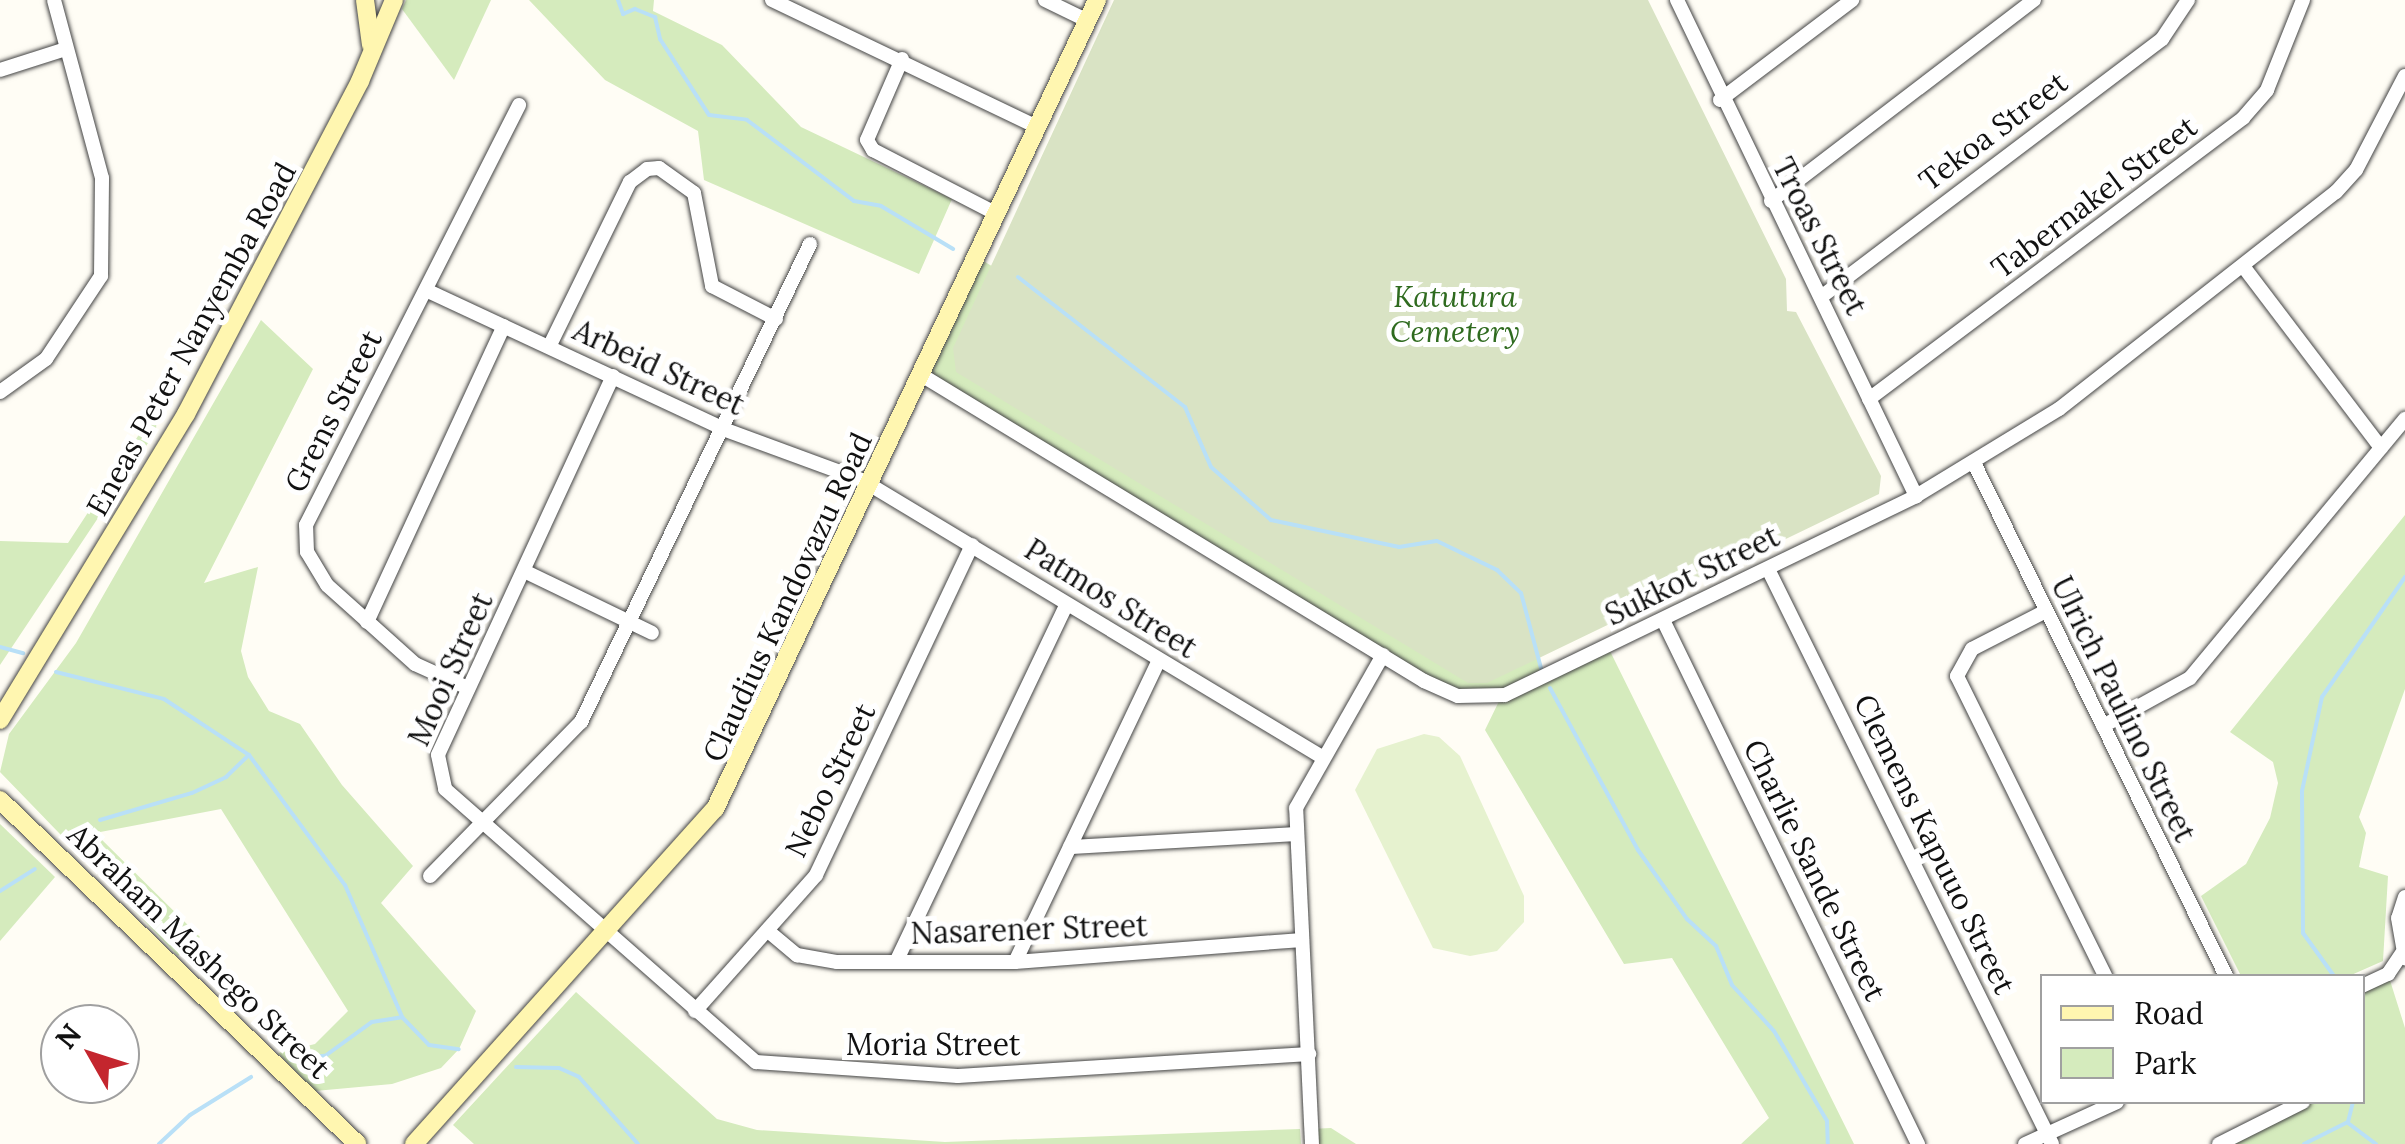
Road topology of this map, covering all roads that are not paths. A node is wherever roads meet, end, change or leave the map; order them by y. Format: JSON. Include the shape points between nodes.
{"nodes":[{"id":1,"x":54,"y":0,"type":"edge"},
{"id":2,"x":365,"y":0,"type":"edge"},
{"id":3,"x":394,"y":0,"type":"edge"},
{"id":4,"x":772,"y":0,"type":"edge"},
{"id":5,"x":1045,"y":0,"type":"edge"},
{"id":6,"x":1097,"y":0,"type":"edge"},
{"id":7,"x":1677,"y":0,"type":"edge"},
{"id":8,"x":1852,"y":0,"type":"edge"},
{"id":9,"x":2034,"y":0,"type":"edge"},
{"id":10,"x":2188,"y":0,"type":"edge"},
{"id":11,"x":2303,"y":0,"type":"edge"},
{"id":12,"x":1088,"y":20,"type":"junction"},
{"id":13,"x":66,"y":49,"type":"junction"},
{"id":14,"x":370,"y":60,"type":"junction"},
{"id":15,"x":902,"y":60,"type":"junction"},
{"id":16,"x":0,"y":70,"type":"edge"},
{"id":17,"x":2405,"y":76,"type":"edge"},
{"id":18,"x":1720,"y":100,"type":"junction"},
{"id":19,"x":519,"y":104,"type":"dead end"},
{"id":20,"x":1037,"y":127,"type":"junction"},
{"id":21,"x":1771,"y":201,"type":"junction"},
{"id":22,"x":997,"y":214,"type":"junction"},
{"id":23,"x":810,"y":244,"type":"dead end"},
{"id":24,"x":2244,"y":266,"type":"junction"},
{"id":25,"x":426,"y":290,"type":"junction"},
{"id":26,"x":1820,"y":297,"type":"junction"},
{"id":27,"x":776,"y":318,"type":"junction"},
{"id":28,"x":504,"y":326,"type":"junction"},
{"id":29,"x":550,"y":346,"type":"junction"},
{"id":30,"x":613,"y":376,"type":"junction"},
{"id":31,"x":922,"y":376,"type":"junction"},
{"id":32,"x":0,"y":392,"type":"edge"},
{"id":33,"x":1870,"y":399,"type":"junction"},
{"id":34,"x":2405,"y":420,"type":"edge"},
{"id":35,"x":726,"y":430,"type":"junction"},
{"id":36,"x":2381,"y":448,"type":"junction"},
{"id":37,"x":1974,"y":465,"type":"junction"},
{"id":38,"x":871,"y":485,"type":"junction"},
{"id":39,"x":1916,"y":496,"type":"junction"},
{"id":40,"x":972,"y":544,"type":"junction"},
{"id":41,"x":1768,"y":568,"type":"junction"},
{"id":42,"x":524,"y":572,"type":"junction"},
{"id":43,"x":1066,"y":606,"type":"junction"},
{"id":44,"x":2044,"y":612,"type":"junction"},
{"id":45,"x":1663,"y":620,"type":"junction"},
{"id":46,"x":367,"y":622,"type":"junction"},
{"id":47,"x":632,"y":623,"type":"junction"},
{"id":48,"x":652,"y":633,"type":"dead end"},
{"id":49,"x":1383,"y":655,"type":"junction"},
{"id":50,"x":1158,"y":662,"type":"junction"},
{"id":51,"x":468,"y":688,"type":"junction"},
{"id":52,"x":15,"y":694,"type":"junction"},
{"id":53,"x":0,"y":710,"type":"edge"},
{"id":54,"x":0,"y":720,"type":"edge"},
{"id":55,"x":2103,"y":726,"type":"junction"},
{"id":56,"x":1322,"y":757,"type":"junction"},
{"id":57,"x":0,"y":800,"type":"edge"},
{"id":58,"x":481,"y":820,"type":"junction"},
{"id":59,"x":1294,"y":834,"type":"junction"},
{"id":60,"x":1070,"y":848,"type":"junction"},
{"id":61,"x":430,"y":876,"type":"dead end"},
{"id":62,"x":2405,"y":897,"type":"edge"},
{"id":63,"x":768,"y":931,"type":"junction"},
{"id":64,"x":608,"y":932,"type":"junction"},
{"id":65,"x":1302,"y":940,"type":"junction"},
{"id":66,"x":2404,"y":956,"type":"edge"},
{"id":67,"x":896,"y":962,"type":"junction"},
{"id":68,"x":1016,"y":962,"type":"junction"},
{"id":69,"x":2104,"y":974,"type":"edge"},
{"id":70,"x":2225,"y":974,"type":"edge"},
{"id":71,"x":2365,"y":985,"type":"edge"},
{"id":72,"x":695,"y":1011,"type":"junction"},
{"id":73,"x":1309,"y":1054,"type":"junction"},
{"id":74,"x":2113,"y":1104,"type":"edge"},
{"id":75,"x":2300,"y":1104,"type":"edge"},
{"id":76,"x":2050,"y":1139,"type":"edge"},
{"id":77,"x":358,"y":1144,"type":"edge"},
{"id":78,"x":414,"y":1144,"type":"edge"},
{"id":79,"x":1312,"y":1144,"type":"edge"},
{"id":80,"x":1918,"y":1144,"type":"edge"},
{"id":81,"x":2025,"y":1144,"type":"edge"},
{"id":82,"x":2219,"y":1144,"type":"edge"}],
"edges":[{"from":1,"to":13,"type":"street"},
{"from":2,"to":14,"type":"main road","via":[[372,23]]},
{"from":3,"to":14,"type":"main road","name":"Eneas Peter Nanyemba Road"},
{"from":4,"to":15,"type":"street"},
{"from":5,"to":12,"type":"street"},
{"from":6,"to":12,"type":"main road","name":"Claudius Kandovazu Road"},
{"from":7,"to":18,"type":"street","name":"Troas Street"},
{"from":8,"to":18,"type":"street"},
{"from":9,"to":21,"type":"street"},
{"from":10,"to":26,"type":"street","name":"Tekoa Street","via":[[2162,39]]},
{"from":11,"to":33,"type":"street","name":"Tabernakel Street","via":[[2267,90],[2243,118]]},
{"from":12,"to":20,"type":"main road","name":"Claudius Kandovazu Road"},
{"from":13,"to":16,"type":"street"},
{"from":13,"to":32,"type":"street","via":[[107,204],[101,276],[46,359]]},
{"from":14,"to":52,"type":"main road","name":"Eneas Peter Nanyemba Road","via":[[186,414]]},
{"from":15,"to":20,"type":"street"},
{"from":15,"to":22,"type":"street","via":[[867,140],[873,150]]},
{"from":17,"to":24,"type":"street","name":"Sukkot Street","via":[[2356,170],[2320,208]]},
{"from":18,"to":21,"type":"street","name":"Troas Street"},
{"from":19,"to":25,"type":"street","name":"Grens Street"},
{"from":20,"to":22,"type":"main road","name":"Claudius Kandovazu Road"},
{"from":21,"to":26,"type":"street","name":"Troas Street"},
{"from":22,"to":31,"type":"main road","name":"Claudius Kandovazu Road"},
{"from":23,"to":27,"type":"street"},
{"from":24,"to":36,"type":"street"},
{"from":24,"to":37,"type":"street","name":"Sukkot Street","via":[[2102,378]]},
{"from":25,"to":28,"type":"street","name":"Arbeid Street"},
{"from":25,"to":46,"type":"street","name":"Grens Street","via":[[306,525],[314,570]]},
{"from":26,"to":33,"type":"street","name":"Troas Street"},
{"from":27,"to":29,"type":"street","via":[[712,286],[694,194],[658,168],[647,168],[630,182]]},
{"from":27,"to":35,"type":"street"},
{"from":28,"to":29,"type":"street","name":"Arbeid Street"},
{"from":28,"to":46,"type":"street"},
{"from":29,"to":30,"type":"street","name":"Arbeid Street"},
{"from":30,"to":35,"type":"street","name":"Arbeid Street"},
{"from":30,"to":42,"type":"street","name":"Mooi Street"},
{"from":31,"to":38,"type":"main road","name":"Claudius Kandovazu Road"},
{"from":31,"to":49,"type":"street","name":"Sukkot Street"},
{"from":33,"to":39,"type":"street","name":"Troas Street"},
{"from":34,"to":36,"type":"street"},
{"from":35,"to":38,"type":"street","name":"Arbeid Street"},
{"from":35,"to":47,"type":"street"},
{"from":36,"to":55,"type":"street","via":[[2190,678]]},
{"from":37,"to":39,"type":"street","name":"Sukkot Street"},
{"from":37,"to":44,"type":"street","name":"Ulrich Paulino Street"},
{"from":38,"to":40,"type":"street","name":"Patmos Street"},
{"from":38,"to":64,"type":"main road","name":"Claudius Kandovazu Road","via":[[715,809]]},
{"from":39,"to":41,"type":"street","name":"Sukkot Street"},
{"from":40,"to":43,"type":"street","name":"Patmos Street"},
{"from":40,"to":63,"type":"street","name":"Nebo Street","via":[[816,874]]},
{"from":41,"to":45,"type":"street","name":"Sukkot Street"},
{"from":41,"to":76,"type":"street","name":"Clemens Kapuuo Street"},
{"from":42,"to":47,"type":"street"},
{"from":42,"to":51,"type":"street","name":"Mooi Street"},
{"from":43,"to":50,"type":"street","name":"Patmos Street"},
{"from":43,"to":67,"type":"street"},
{"from":44,"to":55,"type":"street","name":"Ulrich Paulino Street"},
{"from":44,"to":69,"type":"street","via":[[1972,649],[1957,676]]},
{"from":45,"to":49,"type":"street","name":"Sukkot Street","via":[[1515,690],[1479,699],[1442,691]]},
{"from":45,"to":80,"type":"street","name":"Charlie Sande Street"},
{"from":46,"to":51,"type":"street","name":"Grens Street","via":[[414,664]]},
{"from":47,"to":48,"type":"street"},
{"from":47,"to":58,"type":"street","via":[[581,722]]},
{"from":49,"to":56,"type":"street"},
{"from":50,"to":56,"type":"street","name":"Patmos Street"},
{"from":50,"to":60,"type":"street"},
{"from":51,"to":58,"type":"street","name":"Mooi Street","via":[[436,767],[446,789]]},
{"from":52,"to":53,"type":"main road","name":"Eneas Peter Nanyemba Road"},
{"from":52,"to":54,"type":"main road","name":"Eneas Peter Nanyemba Road"},
{"from":55,"to":70,"type":"street","name":"Ulrich Paulino Street"},
{"from":56,"to":59,"type":"street","via":[[1300,795]]},
{"from":57,"to":77,"type":"main road","name":"Abraham Mashego Street"},
{"from":58,"to":61,"type":"street"},
{"from":58,"to":64,"type":"street","name":"Mooi Street"},
{"from":59,"to":60,"type":"street"},
{"from":59,"to":65,"type":"street"},
{"from":60,"to":68,"type":"street"},
{"from":62,"to":66,"type":"street","via":[[2398,918]]},
{"from":63,"to":67,"type":"street","name":"Nasarener Street","via":[[809,958]]},
{"from":63,"to":72,"type":"street","name":"Nebo Street"},
{"from":64,"to":72,"type":"street","name":"Moria Street"},
{"from":64,"to":78,"type":"main road","name":"Claudius Kandovazu Road"},
{"from":65,"to":68,"type":"street","name":"Nasarener Street"},
{"from":65,"to":73,"type":"street"},
{"from":66,"to":71,"type":"street","via":[[2388,974]]},
{"from":67,"to":68,"type":"street","name":"Nasarener Street"},
{"from":72,"to":73,"type":"street","name":"Moria Street","via":[[756,1062],[829,1072],[958,1076]]},
{"from":73,"to":79,"type":"street"},
{"from":74,"to":76,"type":"street"},
{"from":75,"to":82,"type":"street"},
{"from":76,"to":81,"type":"street"}]}
